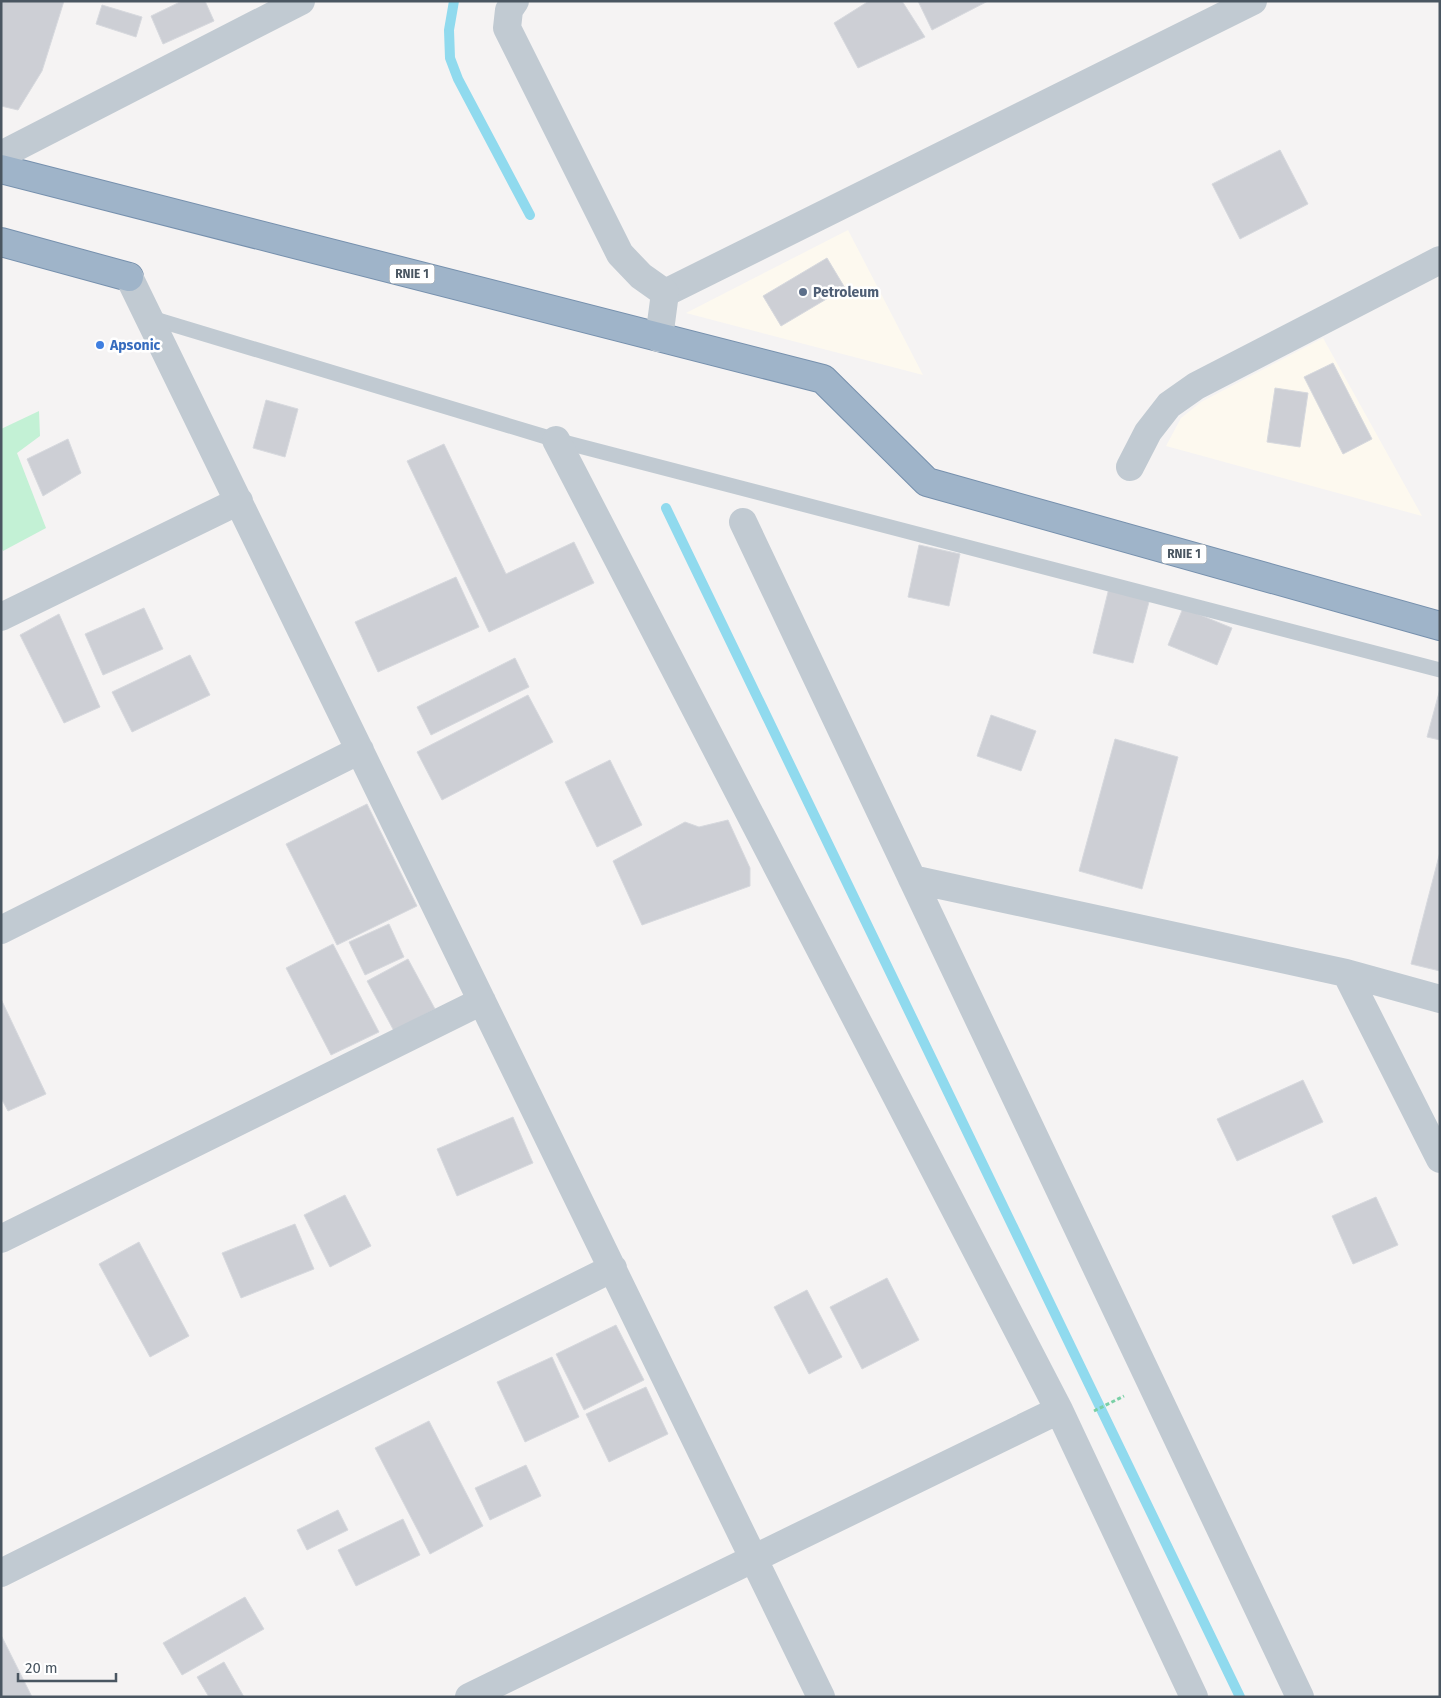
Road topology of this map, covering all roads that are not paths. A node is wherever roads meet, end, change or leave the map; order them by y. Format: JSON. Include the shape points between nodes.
{"nodes":[{"id":1,"x":301,"y":1,"type":"edge"},
{"id":2,"x":515,"y":1,"type":"edge"},
{"id":3,"x":1253,"y":1,"type":"edge"},
{"id":4,"x":1,"y":155,"type":"edge"},
{"id":5,"x":1,"y":169,"type":"edge"},
{"id":6,"x":1,"y":242,"type":"edge"},
{"id":7,"x":1440,"y":260,"type":"edge"},
{"id":8,"x":129,"y":277,"type":"joint"},
{"id":9,"x":665,"y":293,"type":"junction"},
{"id":10,"x":148,"y":317,"type":"junction"},
{"id":11,"x":659,"y":338,"type":"junction"},
{"id":12,"x":556,"y":440,"type":"junction"},
{"id":13,"x":1130,"y":467,"type":"dead end"},
{"id":14,"x":239,"y":501,"type":"junction"},
{"id":15,"x":743,"y":522,"type":"dead end"},
{"id":16,"x":1,"y":618,"type":"edge"},
{"id":17,"x":1440,"y":626,"type":"edge"},
{"id":18,"x":1440,"y":670,"type":"edge"},
{"id":19,"x":360,"y":750,"type":"junction"},
{"id":20,"x":912,"y":879,"type":"junction"},
{"id":21,"x":1,"y":930,"type":"edge"},
{"id":22,"x":1346,"y":973,"type":"junction"},
{"id":23,"x":1440,"y":998,"type":"edge"},
{"id":24,"x":482,"y":1000,"type":"junction"},
{"id":25,"x":1440,"y":1159,"type":"edge"},
{"id":26,"x":1,"y":1239,"type":"edge"},
{"id":27,"x":613,"y":1268,"type":"junction"},
{"id":28,"x":1059,"y":1410,"type":"junction"},
{"id":29,"x":754,"y":1558,"type":"junction"},
{"id":30,"x":1,"y":1573,"type":"edge"},
{"id":31,"x":469,"y":1697,"type":"edge"},
{"id":32,"x":821,"y":1697,"type":"edge"},
{"id":33,"x":1194,"y":1697,"type":"edge"},
{"id":34,"x":1300,"y":1697,"type":"edge"}],
"edges":[{"from":1,"to":4,"type":"street"},
{"from":2,"to":9,"type":"street","via":[[507,28],[620,254],[641,276]]},
{"from":3,"to":9,"type":"street"},
{"from":5,"to":11,"type":"highway","number":"RNIE 1"},
{"from":6,"to":8,"type":"highway"},
{"from":7,"to":13,"type":"street","via":[[1196,386],[1169,405],[1148,432]]},
{"from":8,"to":10,"type":"street"},
{"from":9,"to":11,"type":"street"},
{"from":10,"to":12,"type":"lane"},
{"from":10,"to":14,"type":"street"},
{"from":11,"to":17,"type":"highway","number":"RNIE 1","via":[[823,379],[928,482]]},
{"from":12,"to":18,"type":"lane"},
{"from":12,"to":28,"type":"street"},
{"from":14,"to":16,"type":"street"},
{"from":14,"to":19,"type":"street"},
{"from":15,"to":20,"type":"street"},
{"from":19,"to":21,"type":"street"},
{"from":19,"to":24,"type":"street"},
{"from":20,"to":22,"type":"street"},
{"from":20,"to":34,"type":"street"},
{"from":22,"to":23,"type":"street"},
{"from":22,"to":25,"type":"street"},
{"from":24,"to":26,"type":"street"},
{"from":24,"to":27,"type":"street"},
{"from":27,"to":29,"type":"street"},
{"from":27,"to":30,"type":"street"},
{"from":28,"to":29,"type":"street"},
{"from":28,"to":33,"type":"street"},
{"from":29,"to":31,"type":"street"},
{"from":29,"to":32,"type":"street"}]}
